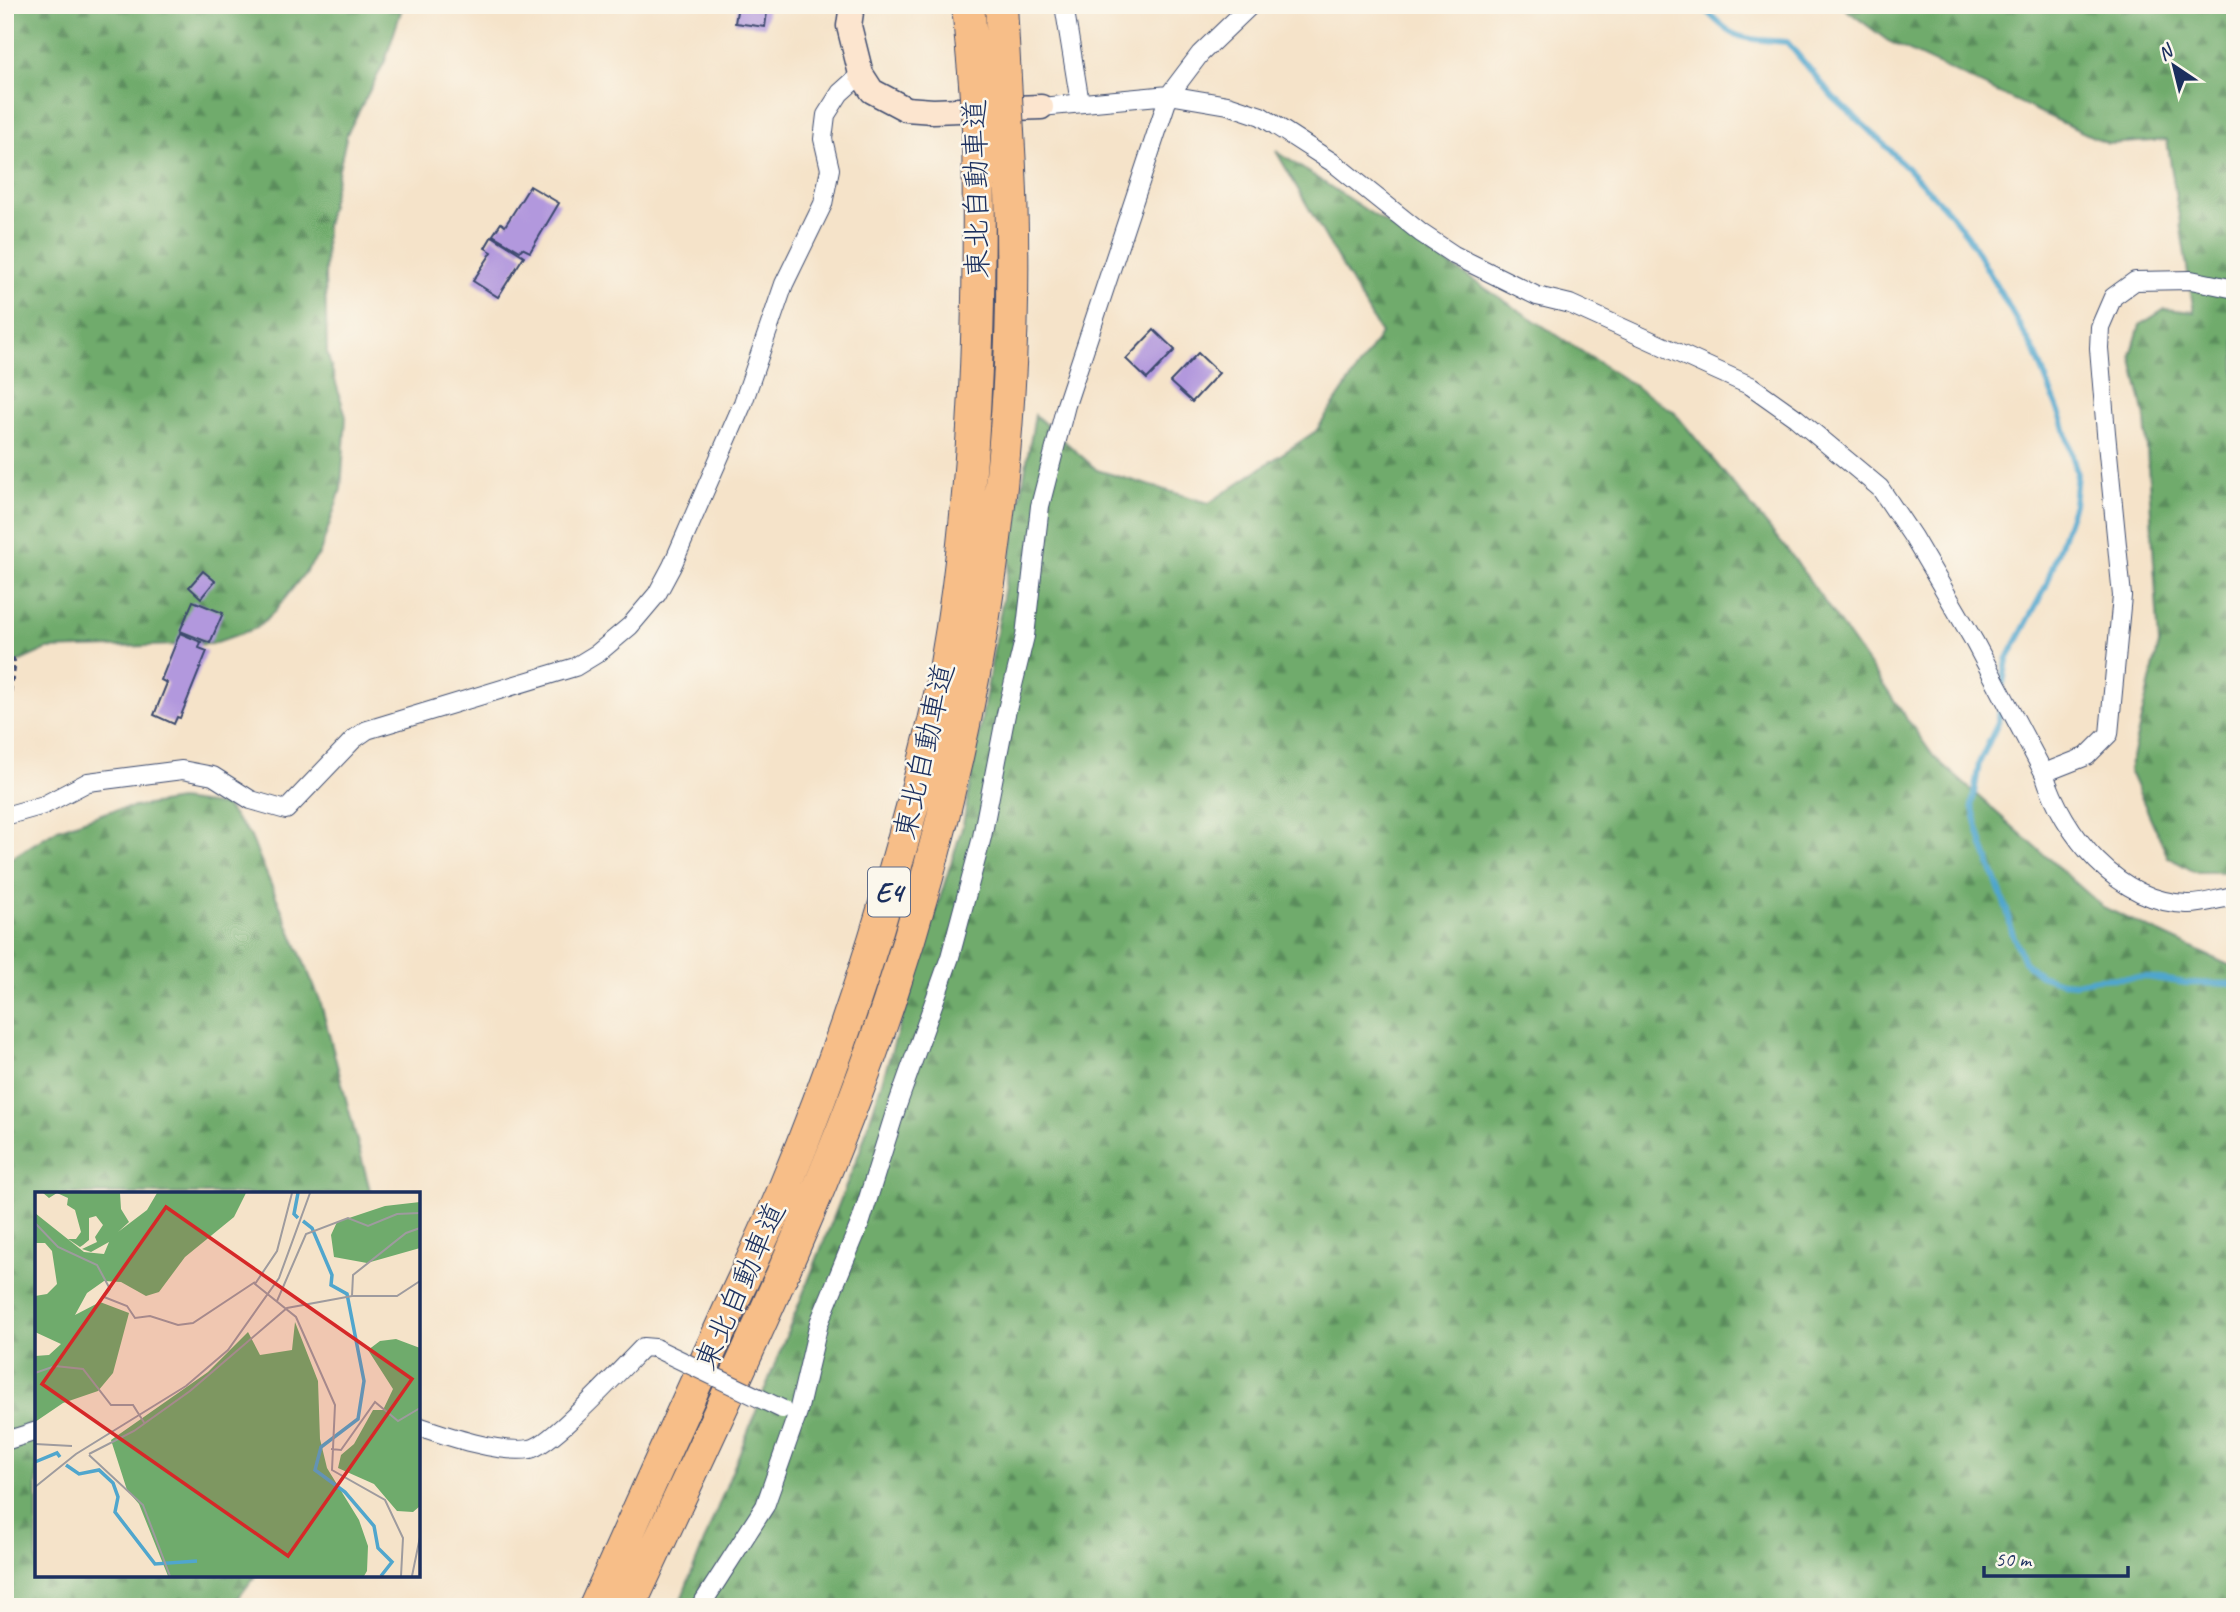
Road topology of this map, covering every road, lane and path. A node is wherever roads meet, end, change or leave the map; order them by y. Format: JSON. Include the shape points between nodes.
{"nodes":[{"id":1,"x":852,"y":5,"type":"edge"},
{"id":2,"x":968,"y":5,"type":"edge"},
{"id":3,"x":1002,"y":5,"type":"edge"},
{"id":4,"x":1064,"y":5,"type":"edge"},
{"id":5,"x":1251,"y":5,"type":"edge"},
{"id":6,"x":861,"y":74,"type":"junction"},
{"id":7,"x":1169,"y":95,"type":"junction"},
{"id":8,"x":1080,"y":103,"type":"junction"},
{"id":9,"x":1041,"y":107,"type":"joint"},
{"id":10,"x":2235,"y":289,"type":"edge"},
{"id":11,"x":5,"y":639,"type":"edge"},
{"id":12,"x":5,"y":728,"type":"edge"},
{"id":13,"x":2045,"y":773,"type":"junction"},
{"id":14,"x":5,"y":816,"type":"edge"},
{"id":15,"x":2235,"y":896,"type":"edge"},
{"id":16,"x":790,"y":1411,"type":"junction"},
{"id":17,"x":420,"y":1427,"type":"edge"},
{"id":18,"x":35,"y":1432,"type":"edge"},
{"id":19,"x":5,"y":1441,"type":"edge"},
{"id":20,"x":595,"y":1607,"type":"edge"},
{"id":21,"x":629,"y":1607,"type":"edge"},
{"id":22,"x":700,"y":1607,"type":"edge"}],
"edges":[{"from":1,"to":6,"type":"street","via":[[849,26]]},
{"from":2,"to":20,"type":"highway","name":"東北自動車道","number":"E4","bridge":true,"via":[[978,128],[972,438],[944,670],[919,784],[858,993],[820,1100]]},
{"from":3,"to":21,"type":"highway","name":"東北自動車道","number":"E4","bridge":true,"via":[[1012,188],[1011,306],[1000,497],[967,718],[927,883],[845,1123],[783,1271]]},
{"from":4,"to":8,"type":"street"},
{"from":5,"to":7,"type":"street","via":[[1200,54]]},
{"from":6,"to":9,"type":"street","via":[[872,91],[906,109]]},
{"from":6,"to":14,"type":"street","via":[[840,93],[827,115],[823,139],[830,169],[823,204],[784,284],[743,403],[672,566],[657,594],[630,626],[575,667],[367,730],[286,810],[251,800],[213,776],[182,770],[88,782],[44,804]]},
{"from":7,"to":8,"type":"street"},
{"from":7,"to":13,"type":"street","via":[[1261,116],[1335,164],[1454,254],[1537,296],[1570,304],[1751,386],[1796,418],[1881,488]]},
{"from":7,"to":16,"type":"street","via":[[1066,405],[1043,494],[1025,636],[958,931],[861,1221],[819,1323]]},
{"from":8,"to":9,"type":"street"},
{"from":10,"to":13,"type":"street","via":[[2191,279],[2135,281],[2113,297],[2100,327],[2122,596],[2109,734],[2087,756]]},
{"from":11,"to":12,"type":"path","via":[[15,663]]},
{"from":13,"to":15,"type":"street","via":[[2076,835],[2113,876],[2140,894],[2187,904]]},
{"from":16,"to":17,"type":"street","bridge":true,"via":[[655,1348],[643,1347],[561,1430],[533,1449],[508,1449]]},
{"from":16,"to":22,"type":"street","via":[[765,1506]]},
{"from":18,"to":19,"type":"street"}]}
